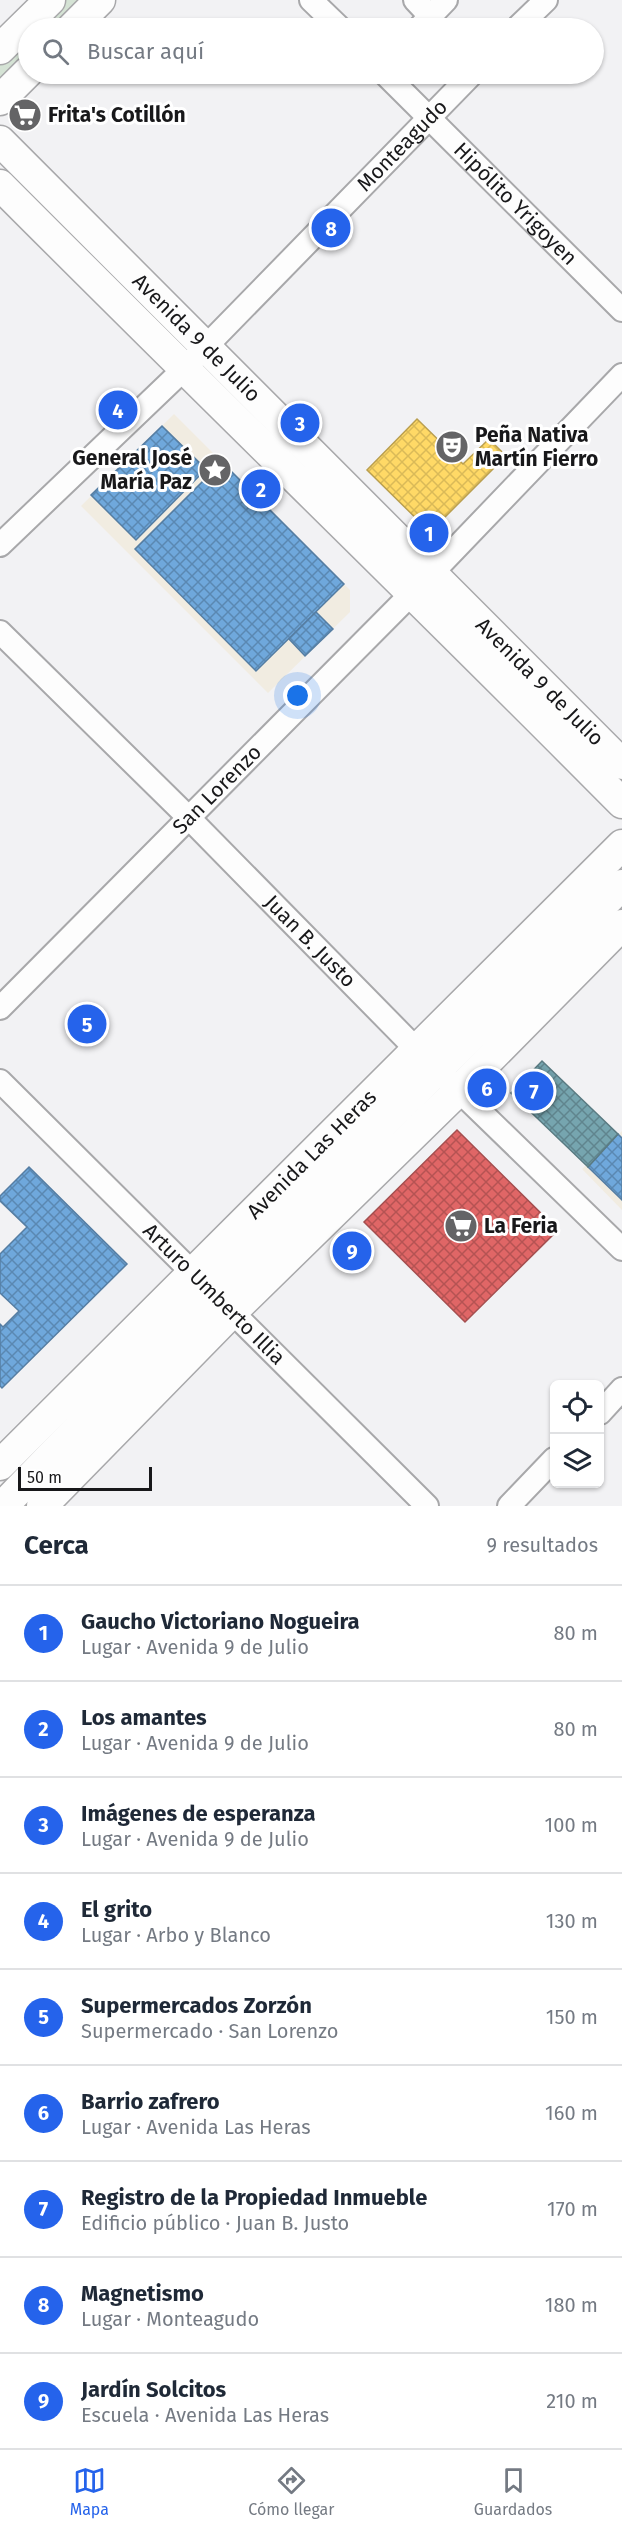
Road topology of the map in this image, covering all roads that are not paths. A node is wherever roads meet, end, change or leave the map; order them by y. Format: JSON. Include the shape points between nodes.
{"nodes":[{"id":1,"x":50,"y":0,"type":"edge"},
{"id":2,"x":100,"y":0,"type":"edge"},
{"id":3,"x":311,"y":0,"type":"edge"},
{"id":4,"x":546,"y":0,"type":"edge"},
{"id":5,"x":32,"y":18,"type":"edge"},
{"id":6,"x":82,"y":18,"type":"edge"},
{"id":7,"x":329,"y":18,"type":"edge"},
{"id":8,"x":527,"y":18,"type":"edge"},
{"id":9,"x":18,"y":31,"type":"edge"},
{"id":10,"x":0,"y":49,"type":"edge"},
{"id":11,"x":18,"y":82,"type":"edge"},
{"id":12,"x":395,"y":84,"type":"edge"},
{"id":13,"x":460,"y":84,"type":"edge"},
{"id":14,"x":0,"y":100,"type":"edge"},
{"id":15,"x":429,"y":118,"type":"junction"},
{"id":16,"x":0,"y":141,"type":"edge"},
{"id":17,"x":0,"y":185,"type":"edge"},
{"id":18,"x":622,"y":310,"type":"edge"},
{"id":19,"x":206,"y":346,"type":"junction"},
{"id":20,"x":184,"y":369,"type":"junction"},
{"id":21,"x":622,"y":375,"type":"edge"},
{"id":22,"x":0,"y":544,"type":"edge"},
{"id":23,"x":423,"y":582,"type":"junction"},
{"id":24,"x":0,"y":633,"type":"edge"},
{"id":25,"x":622,"y":764,"type":"edge"},
{"id":26,"x":622,"y":803,"type":"edge"},
{"id":27,"x":188,"y":817,"type":"junction"},
{"id":28,"x":622,"y":845,"type":"edge"},
{"id":29,"x":622,"y":885,"type":"edge"},
{"id":30,"x":622,"y":926,"type":"edge"},
{"id":31,"x":0,"y":1008,"type":"edge"},
{"id":32,"x":439,"y":1069,"type":"junction"},
{"id":33,"x":0,"y":1081,"type":"edge"},
{"id":34,"x":622,"y":1249,"type":"edge"},
{"id":35,"x":213,"y":1292,"type":"junction"},
{"id":36,"x":622,"y":1389,"type":"edge"},
{"id":37,"x":604,"y":1409,"type":"edge"},
{"id":38,"x":550,"y":1464,"type":"edge"},
{"id":39,"x":0,"y":1465,"type":"edge"},
{"id":40,"x":3,"y":1506,"type":"edge"},
{"id":41,"x":42,"y":1506,"type":"edge"},
{"id":42,"x":427,"y":1506,"type":"edge"},
{"id":43,"x":509,"y":1506,"type":"edge"}],
"edges":[{"from":1,"to":5,"type":"main road"},
{"from":2,"to":6,"type":"main road"},
{"from":3,"to":7,"type":"street"},
{"from":4,"to":8,"type":"street"},
{"from":9,"to":10,"type":"main road"},
{"from":11,"to":14,"type":"main road"},
{"from":12,"to":15,"type":"street","name":"Hipólito Yrigoyen"},
{"from":13,"to":15,"type":"street","name":"Monteagudo"},
{"from":15,"to":18,"type":"street","name":"Hipólito Yrigoyen"},
{"from":15,"to":19,"type":"street","name":"Monteagudo"},
{"from":16,"to":19,"type":"main road","name":"Avenida 9 de Julio"},
{"from":17,"to":20,"type":"main road","name":"Avenida 9 de Julio"},
{"from":19,"to":20,"type":"street","name":"Monteagudo"},
{"from":19,"to":23,"type":"main road","name":"Avenida 9 de Julio"},
{"from":20,"to":22,"type":"street","name":"Monteagudo"},
{"from":20,"to":23,"type":"main road","name":"Avenida 9 de Julio"},
{"from":21,"to":23,"type":"street","name":"San Lorenzo"},
{"from":23,"to":25,"type":"main road","name":"Avenida 9 de Julio"},
{"from":23,"to":26,"type":"main road","name":"Avenida 9 de Julio"},
{"from":23,"to":27,"type":"street","name":"San Lorenzo"},
{"from":24,"to":27,"type":"street","name":"Juan B. Justo"},
{"from":27,"to":31,"type":"street","name":"San Lorenzo"},
{"from":27,"to":32,"type":"street","name":"Juan B. Justo"},
{"from":28,"to":32,"type":"main road","name":"Avenida Las Heras"},
{"from":29,"to":32,"type":"main road","name":"Avenida Las Heras"},
{"from":30,"to":32,"type":"main road","name":"Avenida Las Heras"},
{"from":32,"to":34,"type":"street","name":"Juan B. Justo"},
{"from":32,"to":35,"type":"main road","name":"Avenida Las Heras"},
{"from":33,"to":35,"type":"street","name":"Arturo Umberto Illia"},
{"from":35,"to":39,"type":"main road","name":"Avenida Las Heras"},
{"from":35,"to":40,"type":"main road","name":"Avenida Las Heras"},
{"from":35,"to":41,"type":"main road","name":"Avenida Las Heras"},
{"from":35,"to":42,"type":"street","name":"Arturo Umberto Illia"},
{"from":36,"to":37,"type":"street"},
{"from":38,"to":43,"type":"street"}]}
